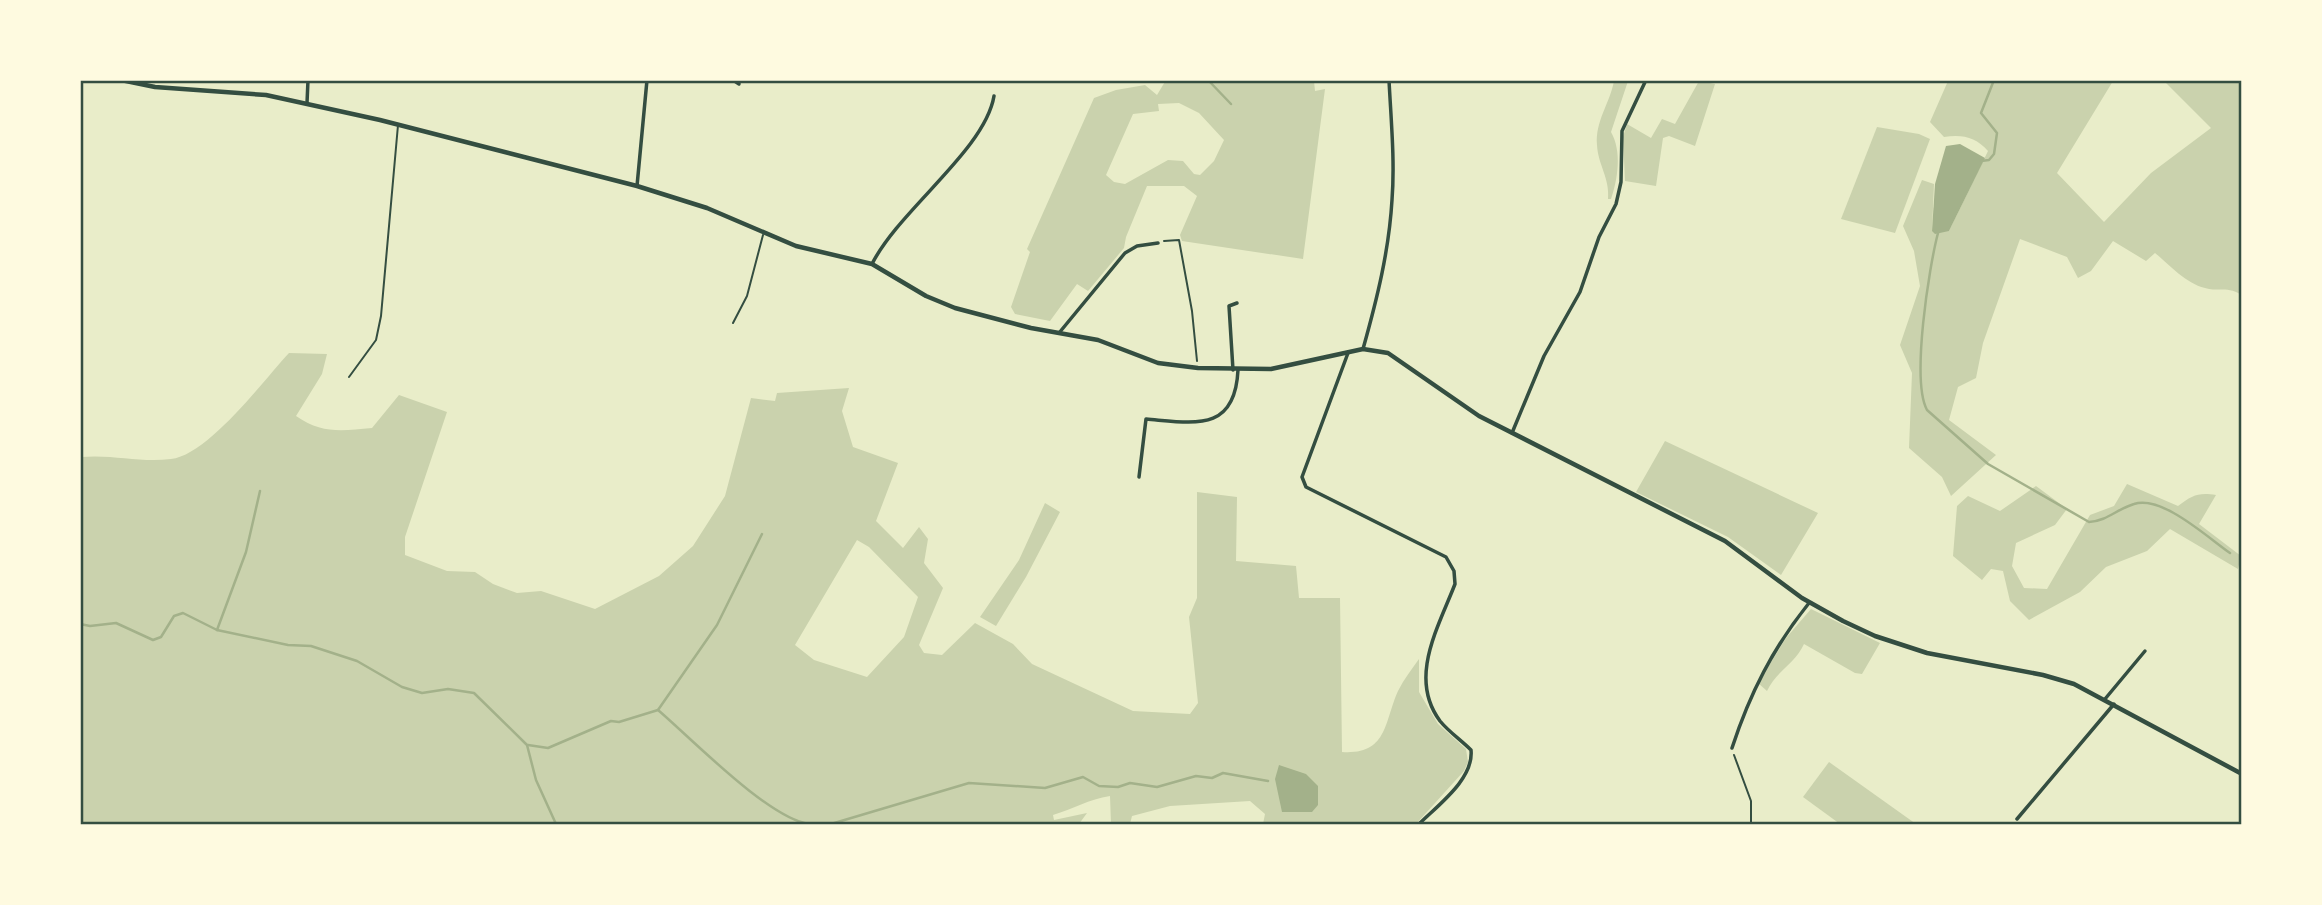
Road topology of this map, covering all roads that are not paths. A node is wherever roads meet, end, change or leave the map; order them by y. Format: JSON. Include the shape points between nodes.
{"nodes":[{"id":1,"x":121,"y":80,"type":"edge"},
{"id":2,"x":308,"y":80,"type":"edge"},
{"id":3,"x":647,"y":80,"type":"edge"},
{"id":4,"x":733,"y":80,"type":"edge"},
{"id":5,"x":1389,"y":80,"type":"edge"},
{"id":6,"x":1646,"y":80,"type":"edge"},
{"id":7,"x":739,"y":84,"type":"dead end"},
{"id":8,"x":994,"y":96,"type":"dead end"},
{"id":9,"x":307,"y":103,"type":"junction"},
{"id":10,"x":398,"y":125,"type":"junction"},
{"id":11,"x":637,"y":186,"type":"junction"},
{"id":12,"x":763,"y":233,"type":"junction"},
{"id":13,"x":1158,"y":243,"type":"road end"},
{"id":14,"x":872,"y":264,"type":"junction"},
{"id":15,"x":1237,"y":303,"type":"dead end"},
{"id":16,"x":733,"y":323,"type":"dead end"},
{"id":17,"x":1059,"y":333,"type":"junction"},
{"id":18,"x":1363,"y":349,"type":"junction"},
{"id":19,"x":1348,"y":351,"type":"junction"},
{"id":20,"x":1236,"y":370,"type":"junction"},
{"id":21,"x":349,"y":377,"type":"dead end"},
{"id":22,"x":1512,"y":433,"type":"junction"},
{"id":23,"x":1139,"y":477,"type":"dead end"},
{"id":24,"x":1809,"y":603,"type":"junction"},
{"id":25,"x":2145,"y":651,"type":"dead end"},
{"id":26,"x":2105,"y":699,"type":"junction"},
{"id":27,"x":2115,"y":704,"type":"junction"},
{"id":28,"x":1732,"y":748,"type":"road end"},
{"id":29,"x":2242,"y":774,"type":"edge"},
{"id":30,"x":2017,"y":819,"type":"dead end"},
{"id":31,"x":1419,"y":824,"type":"edge"}],
"edges":[{"from":1,"to":9,"type":"street","via":[[155,87],[243,91]]},
{"from":2,"to":9,"type":"street"},
{"from":3,"to":11,"type":"street"},
{"from":4,"to":7,"type":"street"},
{"from":5,"to":18,"type":"street","via":[[1392,197],[1388,240],[1382,282]]},
{"from":6,"to":22,"type":"street","via":[[1622,131],[1616,204],[1580,292],[1544,356]]},
{"from":8,"to":14,"type":"street","via":[[992,110],[954,163],[900,220]]},
{"from":9,"to":10,"type":"street"},
{"from":10,"to":11,"type":"street"},
{"from":10,"to":21,"type":"lane","via":[[381,316],[376,340]]},
{"from":11,"to":12,"type":"street","via":[[706,208]]},
{"from":12,"to":14,"type":"street"},
{"from":12,"to":16,"type":"lane","via":[[747,296]]},
{"from":13,"to":17,"type":"street","via":[[1125,253]]},
{"from":14,"to":17,"type":"street","via":[[940,303]]},
{"from":15,"to":20,"type":"street","via":[[1229,306]]},
{"from":17,"to":20,"type":"street","via":[[1106,343],[1158,363]]},
{"from":18,"to":19,"type":"street"},
{"from":18,"to":22,"type":"street","via":[[1402,360],[1465,407]]},
{"from":19,"to":20,"type":"street","via":[[1283,368]]},
{"from":19,"to":31,"type":"street","via":[[1302,477],[1306,487],[1446,557],[1454,571],[1455,584],[1423,679],[1430,706],[1471,750],[1472,762]]},
{"from":20,"to":23,"type":"street","via":[[1232,402],[1214,420],[1146,419]]},
{"from":22,"to":24,"type":"street","via":[[1726,541]]},
{"from":24,"to":26,"type":"street","via":[[1900,646],[2060,679]]},
{"from":24,"to":28,"type":"street","via":[[1766,663]]},
{"from":25,"to":26,"type":"street"},
{"from":26,"to":27,"type":"street"},
{"from":27,"to":29,"type":"street"},
{"from":27,"to":30,"type":"street"}]}
